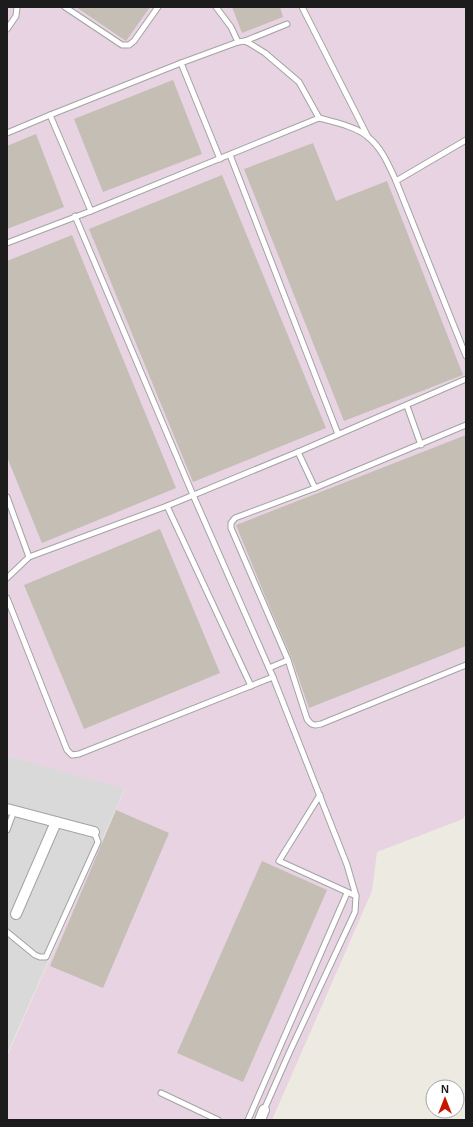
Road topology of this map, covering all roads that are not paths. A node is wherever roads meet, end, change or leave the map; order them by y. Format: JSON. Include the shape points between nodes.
{"nodes":[{"id":1,"x":17,"y":7,"type":"edge"},
{"id":2,"x":65,"y":7,"type":"edge"},
{"id":3,"x":158,"y":7,"type":"edge"},
{"id":4,"x":217,"y":7,"type":"edge"},
{"id":5,"x":302,"y":7,"type":"edge"},
{"id":6,"x":287,"y":24,"type":"dead end"},
{"id":7,"x":7,"y":29,"type":"edge"},
{"id":8,"x":245,"y":41,"type":"junction"},
{"id":9,"x":238,"y":42,"type":"junction"},
{"id":10,"x":181,"y":63,"type":"junction"},
{"id":11,"x":50,"y":115,"type":"junction"},
{"id":12,"x":319,"y":118,"type":"junction"},
{"id":13,"x":7,"y":133,"type":"edge"},
{"id":14,"x":368,"y":136,"type":"junction"},
{"id":15,"x":466,"y":140,"type":"edge"},
{"id":16,"x":230,"y":155,"type":"junction"},
{"id":17,"x":220,"y":159,"type":"junction"},
{"id":18,"x":396,"y":181,"type":"junction"},
{"id":19,"x":91,"y":210,"type":"junction"},
{"id":20,"x":75,"y":216,"type":"junction"},
{"id":21,"x":7,"y":243,"type":"edge"},
{"id":22,"x":466,"y":356,"type":"edge"},
{"id":23,"x":466,"y":379,"type":"edge"},
{"id":24,"x":407,"y":406,"type":"junction"},
{"id":25,"x":466,"y":425,"type":"edge"},
{"id":26,"x":338,"y":434,"type":"junction"},
{"id":27,"x":421,"y":445,"type":"junction"},
{"id":28,"x":298,"y":452,"type":"junction"},
{"id":29,"x":315,"y":488,"type":"junction"},
{"id":30,"x":193,"y":495,"type":"junction"},
{"id":31,"x":7,"y":496,"type":"edge"},
{"id":32,"x":167,"y":506,"type":"junction"},
{"id":33,"x":29,"y":557,"type":"junction"},
{"id":34,"x":7,"y":578,"type":"edge"},
{"id":35,"x":7,"y":598,"type":"edge"},
{"id":36,"x":288,"y":660,"type":"junction"},
{"id":37,"x":466,"y":665,"type":"edge"},
{"id":38,"x":269,"y":668,"type":"junction"},
{"id":39,"x":273,"y":677,"type":"junction"},
{"id":40,"x":251,"y":686,"type":"junction"},
{"id":41,"x":320,"y":795,"type":"junction"},
{"id":42,"x":11,"y":810,"type":"edge"},
{"id":43,"x":56,"y":822,"type":"junction"},
{"id":44,"x":7,"y":830,"type":"edge"},
{"id":45,"x":94,"y":832,"type":"joint"},
{"id":46,"x":347,"y":893,"type":"junction"},
{"id":47,"x":356,"y":896,"type":"junction"},
{"id":48,"x":16,"y":914,"type":"dead end"},
{"id":49,"x":7,"y":932,"type":"edge"},
{"id":50,"x":161,"y":1093,"type":"dead end"},
{"id":51,"x":264,"y":1110,"type":"joint"},
{"id":52,"x":218,"y":1120,"type":"edge"},
{"id":53,"x":248,"y":1120,"type":"edge"},
{"id":54,"x":260,"y":1120,"type":"edge"}],
"edges":[{"from":1,"to":7,"type":"lane","via":[[16,16]]},
{"from":2,"to":3,"type":"lane","via":[[122,45],[129,45],[134,41]]},
{"from":4,"to":9,"type":"lane"},
{"from":5,"to":14,"type":"lane"},
{"from":6,"to":8,"type":"lane"},
{"from":8,"to":9,"type":"lane"},
{"from":8,"to":12,"type":"lane","via":[[265,53],[299,82]]},
{"from":9,"to":10,"type":"lane"},
{"from":10,"to":11,"type":"lane"},
{"from":10,"to":17,"type":"lane"},
{"from":11,"to":13,"type":"lane"},
{"from":11,"to":19,"type":"lane"},
{"from":12,"to":14,"type":"lane","via":[[342,123]]},
{"from":12,"to":16,"type":"lane"},
{"from":14,"to":18,"type":"lane","via":[[382,153]]},
{"from":15,"to":18,"type":"lane"},
{"from":16,"to":17,"type":"lane"},
{"from":16,"to":26,"type":"lane"},
{"from":17,"to":19,"type":"lane"},
{"from":18,"to":22,"type":"lane"},
{"from":19,"to":20,"type":"lane"},
{"from":20,"to":21,"type":"lane"},
{"from":20,"to":30,"type":"lane"},
{"from":23,"to":24,"type":"lane"},
{"from":24,"to":26,"type":"lane"},
{"from":24,"to":27,"type":"lane"},
{"from":25,"to":27,"type":"lane"},
{"from":26,"to":28,"type":"lane"},
{"from":27,"to":29,"type":"lane"},
{"from":28,"to":29,"type":"lane"},
{"from":28,"to":30,"type":"lane"},
{"from":29,"to":36,"type":"lane","via":[[235,518],[230,523]]},
{"from":30,"to":32,"type":"lane"},
{"from":30,"to":38,"type":"lane"},
{"from":31,"to":33,"type":"lane"},
{"from":32,"to":33,"type":"lane"},
{"from":32,"to":40,"type":"lane"},
{"from":33,"to":34,"type":"lane"},
{"from":35,"to":40,"type":"lane","via":[[67,750],[72,755]]},
{"from":36,"to":37,"type":"lane","via":[[307,719],[315,726]]},
{"from":36,"to":38,"type":"lane"},
{"from":38,"to":39,"type":"lane"},
{"from":39,"to":40,"type":"lane"},
{"from":39,"to":41,"type":"lane"},
{"from":41,"to":46,"type":"lane","via":[[279,861]]},
{"from":41,"to":47,"type":"lane"},
{"from":42,"to":43,"type":"street"},
{"from":42,"to":44,"type":"lane"},
{"from":43,"to":45,"type":"street"},
{"from":43,"to":48,"type":"street"},
{"from":45,"to":49,"type":"lane","via":[[98,842],[46,957],[35,955]]},
{"from":46,"to":47,"type":"lane"},
{"from":46,"to":53,"type":"lane"},
{"from":47,"to":51,"type":"lane","via":[[355,912]]},
{"from":50,"to":52,"type":"lane"},
{"from":51,"to":54,"type":"street"}]}
